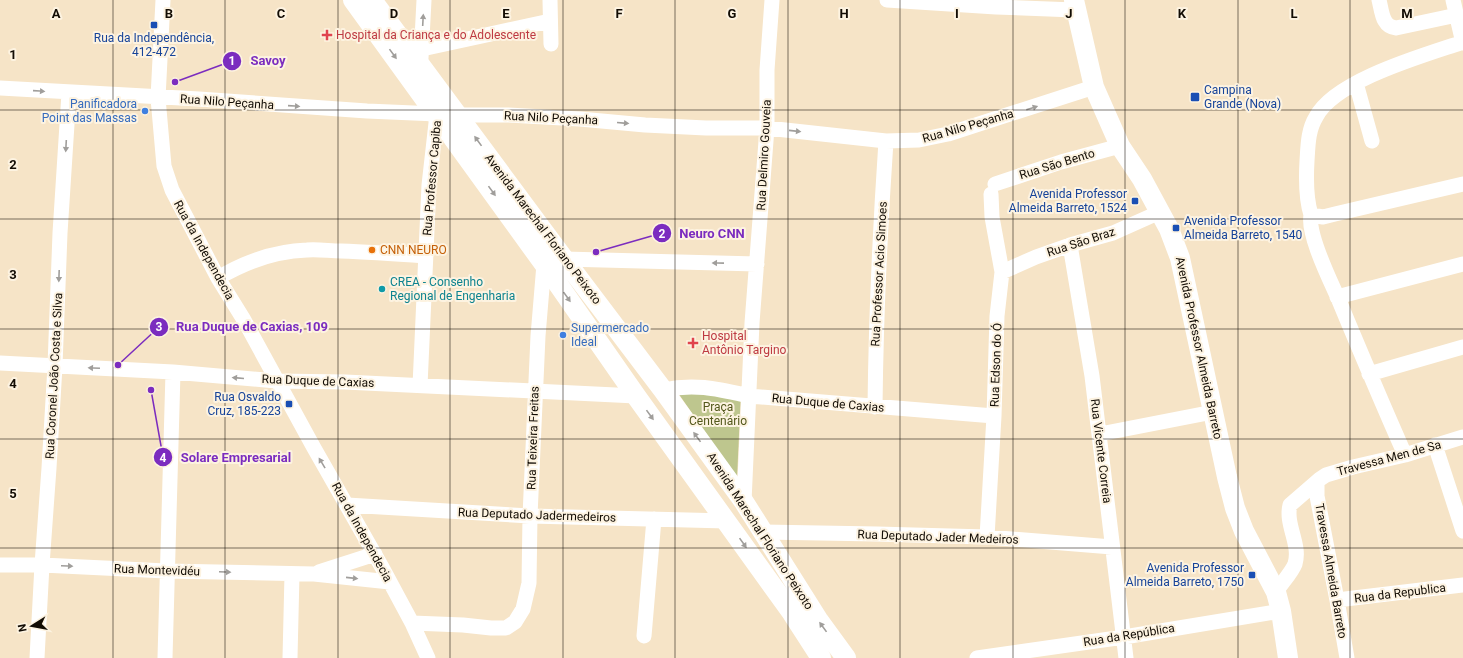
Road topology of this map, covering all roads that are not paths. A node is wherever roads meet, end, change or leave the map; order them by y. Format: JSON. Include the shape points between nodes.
{"nodes":[{"id":1,"x":163,"y":0,"type":"edge"},
{"id":2,"x":353,"y":0,"type":"edge"},
{"id":3,"x":372,"y":0,"type":"edge"},
{"id":4,"x":424,"y":0,"type":"edge"},
{"id":5,"x":550,"y":0,"type":"edge"},
{"id":6,"x":772,"y":0,"type":"edge"},
{"id":7,"x":887,"y":0,"type":"edge"},
{"id":8,"x":1379,"y":0,"type":"edge"},
{"id":9,"x":1453,"y":0,"type":"edge"},
{"id":10,"x":1075,"y":5,"type":"edge"},
{"id":11,"x":1457,"y":15,"type":"junction"},
{"id":12,"x":550,"y":21,"type":"junction"},
{"id":13,"x":1463,"y":43,"type":"edge"},
{"id":14,"x":551,"y":44,"type":"dead end"},
{"id":15,"x":421,"y":58,"type":"junction"},
{"id":16,"x":1356,"y":83,"type":"junction"},
{"id":17,"x":1094,"y":87,"type":"junction"},
{"id":18,"x":0,"y":88,"type":"edge"},
{"id":19,"x":69,"y":93,"type":"junction"},
{"id":20,"x":158,"y":98,"type":"junction"},
{"id":21,"x":437,"y":114,"type":"junction"},
{"id":22,"x":458,"y":115,"type":"junction"},
{"id":23,"x":767,"y":128,"type":"junction"},
{"id":24,"x":886,"y":141,"type":"junction"},
{"id":25,"x":1372,"y":141,"type":"dead end"},
{"id":26,"x":1120,"y":146,"type":"junction"},
{"id":27,"x":1463,"y":184,"type":"edge"},
{"id":28,"x":993,"y":189,"type":"joint"},
{"id":29,"x":1160,"y":212,"type":"junction"},
{"id":30,"x":1310,"y":212,"type":"junction"},
{"id":31,"x":1070,"y":245,"type":"junction"},
{"id":32,"x":426,"y":256,"type":"junction"},
{"id":33,"x":564,"y":259,"type":"junction"},
{"id":34,"x":544,"y":264,"type":"junction"},
{"id":35,"x":757,"y":264,"type":"junction"},
{"id":36,"x":1463,"y":264,"type":"edge"},
{"id":37,"x":1002,"y":272,"type":"junction"},
{"id":38,"x":218,"y":278,"type":"junction"},
{"id":39,"x":1337,"y":297,"type":"junction"},
{"id":40,"x":1463,"y":347,"type":"edge"},
{"id":41,"x":0,"y":363,"type":"edge"},
{"id":42,"x":55,"y":366,"type":"junction"},
{"id":43,"x":173,"y":372,"type":"junction"},
{"id":44,"x":1369,"y":374,"type":"junction"},
{"id":45,"x":276,"y":381,"type":"junction"},
{"id":46,"x":420,"y":386,"type":"junction"},
{"id":47,"x":663,"y":390,"type":"junction"},
{"id":48,"x":535,"y":391,"type":"junction"},
{"id":49,"x":636,"y":396,"type":"junction"},
{"id":50,"x":749,"y":396,"type":"junction"},
{"id":51,"x":875,"y":407,"type":"junction"},
{"id":52,"x":1213,"y":412,"type":"junction"},
{"id":53,"x":994,"y":416,"type":"junction"},
{"id":54,"x":1100,"y":434,"type":"junction"},
{"id":55,"x":1463,"y":437,"type":"edge"},
{"id":56,"x":1435,"y":446,"type":"junction"},
{"id":57,"x":1405,"y":455,"type":"junction"},
{"id":58,"x":1317,"y":483,"type":"junction"},
{"id":59,"x":744,"y":502,"type":"junction"},
{"id":60,"x":347,"y":505,"type":"junction"},
{"id":61,"x":530,"y":516,"type":"junction"},
{"id":62,"x":1461,"y":516,"type":"edge"},
{"id":63,"x":654,"y":519,"type":"junction"},
{"id":64,"x":727,"y":521,"type":"junction"},
{"id":65,"x":1463,"y":531,"type":"edge"},
{"id":66,"x":763,"y":532,"type":"junction"},
{"id":67,"x":987,"y":537,"type":"junction"},
{"id":68,"x":1112,"y":547,"type":"junction"},
{"id":69,"x":375,"y":554,"type":"junction"},
{"id":70,"x":0,"y":565,"type":"edge"},
{"id":71,"x":42,"y":565,"type":"junction"},
{"id":72,"x":166,"y":570,"type":"junction"},
{"id":73,"x":292,"y":574,"type":"junction"},
{"id":74,"x":314,"y":574,"type":"junction"},
{"id":75,"x":390,"y":582,"type":"junction"},
{"id":76,"x":1463,"y":585,"type":"edge"},
{"id":77,"x":1337,"y":600,"type":"junction"},
{"id":78,"x":1278,"y":601,"type":"junction"},
{"id":79,"x":412,"y":623,"type":"junction"},
{"id":80,"x":644,"y":636,"type":"dead end"},
{"id":81,"x":1124,"y":637,"type":"junction"},
{"id":82,"x":37,"y":658,"type":"edge"},
{"id":83,"x":165,"y":658,"type":"edge"},
{"id":84,"x":290,"y":658,"type":"edge"},
{"id":85,"x":428,"y":658,"type":"edge"},
{"id":86,"x":821,"y":658,"type":"edge"},
{"id":87,"x":846,"y":658,"type":"edge"},
{"id":88,"x":977,"y":658,"type":"edge"},
{"id":89,"x":1126,"y":658,"type":"edge"},
{"id":90,"x":1288,"y":658,"type":"edge"},
{"id":91,"x":1346,"y":658,"type":"edge"}],
"edges":[{"from":1,"to":20,"type":"street","name":"Rua da Independecia"},
{"from":2,"to":21,"type":"main road","name":"Avenida Marechal Floriano Peixoto","one_way":true},
{"from":3,"to":15,"type":"main road","name":"Avenida Marechal Floriano Peixoto"},
{"from":15,"to":4,"type":"street","one_way":true},
{"from":5,"to":12,"type":"street"},
{"from":6,"to":23,"type":"street","name":"Rua Delmiro Gouveia","via":[[767,70]]},
{"from":7,"to":10,"type":"street","via":[[996,7]]},
{"from":8,"to":11,"type":"street","via":[[1386,24],[1390,28]]},
{"from":9,"to":11,"type":"street"},
{"from":10,"to":17,"type":"main road","name":"Avenida Professor Almeida Barreto"},
{"from":11,"to":13,"type":"street"},
{"from":12,"to":14,"type":"street"},
{"from":12,"to":15,"type":"street"},
{"from":13,"to":16,"type":"street","via":[[1395,64]]},
{"from":15,"to":22,"type":"main road","name":"Avenida Marechal Floriano Peixoto"},
{"from":16,"to":25,"type":"street"},
{"from":16,"to":30,"type":"street","via":[[1330,100],[1316,115],[1310,129],[1306,170]]},
{"from":24,"to":17,"type":"street","name":"Rua Nilo Peçanha","one_way":true,"via":[[920,140],[942,136]]},
{"from":17,"to":26,"type":"main road","name":"Avenida Professor Almeida Barreto"},
{"from":18,"to":19,"type":"street","name":"Rua Nilo Peçanha","one_way":true},
{"from":19,"to":20,"type":"street","name":"Rua Nilo Peçanha"},
{"from":19,"to":42,"type":"street","name":"Rua Coronel João Costa e Silva","one_way":true},
{"from":20,"to":21,"type":"street","name":"Rua Nilo Peçanha","one_way":true},
{"from":20,"to":38,"type":"street","name":"Rua da Independecia","via":[[164,166],[172,190]]},
{"from":21,"to":22,"type":"main road","name":"Rua Nilo Peçanha"},
{"from":21,"to":32,"type":"street","name":"Rua Professor Capiba","via":[[429,186]]},
{"from":21,"to":34,"type":"main road","name":"Avenida Marechal Floriano Peixoto","one_way":true},
{"from":22,"to":23,"type":"street","name":"Rua Nilo Peçanha","one_way":true,"via":[[508,115],[706,128]]},
{"from":33,"to":22,"type":"main road","name":"Avenida Marechal Floriano Peixoto","one_way":true},
{"from":23,"to":24,"type":"street","name":"Rua Nilo Peçanha","one_way":true},
{"from":23,"to":35,"type":"street","name":"Rua Delmiro Gouveia"},
{"from":24,"to":51,"type":"street","name":"Rua Professor Acio Simoes","via":[[879,255]]},
{"from":26,"to":28,"type":"street","name":"Rua São Bento","via":[[1061,162]]},
{"from":26,"to":29,"type":"main road","name":"Avenida Professor Almeida Barreto"},
{"from":27,"to":30,"type":"street","via":[[1323,217]]},
{"from":28,"to":37,"type":"street","name":"Rua Edson do Ó","via":[[992,217]]},
{"from":29,"to":31,"type":"street","name":"Rua São Braz","via":[[1113,233]]},
{"from":29,"to":52,"type":"main road","name":"Avenida Professor Almeida Barreto","via":[[1180,258]]},
{"from":30,"to":39,"type":"street","via":[[1313,234]]},
{"from":31,"to":37,"type":"street","name":"Rua São Braz"},
{"from":31,"to":54,"type":"street","name":"Rua Vicente Correia"},
{"from":32,"to":38,"type":"street","via":[[308,250],[289,252],[262,258],[230,270]]},
{"from":32,"to":46,"type":"street","name":"Rua Professor Capiba"},
{"from":35,"to":33,"type":"street","one_way":true},
{"from":33,"to":47,"type":"main road","name":"Avenida Marechal Floriano Peixoto"},
{"from":34,"to":48,"type":"street","name":"Rua Teixeira Freitas"},
{"from":34,"to":49,"type":"main road","name":"Avenida Marechal Floriano Peixoto","one_way":true},
{"from":35,"to":50,"type":"street","name":"Rua Delmiro Gouveia"},
{"from":36,"to":39,"type":"street"},
{"from":37,"to":53,"type":"street","name":"Rua Edson do Ó","via":[[997,316]]},
{"from":38,"to":45,"type":"street","name":"Rua da Independecia","via":[[244,320]]},
{"from":39,"to":44,"type":"street"},
{"from":40,"to":44,"type":"street"},
{"from":41,"to":42,"type":"street","name":"Rua Duque de Caxias"},
{"from":43,"to":42,"type":"street","name":"Rua Duque de Caxias","one_way":true},
{"from":42,"to":71,"type":"street","name":"Rua Coronel João Costa e Silva"},
{"from":45,"to":43,"type":"street","name":"Rua Duque de Caxias","one_way":true},
{"from":43,"to":72,"type":"street"},
{"from":44,"to":57,"type":"street"},
{"from":45,"to":46,"type":"street","name":"Rua Duque de Caxias"},
{"from":60,"to":45,"type":"street","name":"Rua da Independecia","one_way":true},
{"from":46,"to":48,"type":"street","name":"Rua Duque de Caxias"},
{"from":47,"to":50,"type":"street","name":"Rua Duque de Caxias","via":[[696,386]]},
{"from":59,"to":47,"type":"main road","name":"Avenida Marechal Floriano Peixoto","one_way":true},
{"from":48,"to":49,"type":"street","name":"Rua Duque de Caxias"},
{"from":48,"to":61,"type":"street","name":"Rua Teixeira Freitas"},
{"from":49,"to":64,"type":"main road","name":"Avenida Marechal Floriano Peixoto","one_way":true},
{"from":50,"to":51,"type":"street","name":"Rua Duque de Caxias"},
{"from":50,"to":59,"type":"street","name":"Rua Delmiro Gouveia"},
{"from":51,"to":53,"type":"street","name":"Rua Duque de Caxias"},
{"from":52,"to":54,"type":"street"},
{"from":52,"to":78,"type":"main road","name":"Avenida Professor Almeida Barreto","via":[[1235,508]]},
{"from":53,"to":67,"type":"street","name":"Rua Edson do Ó"},
{"from":54,"to":68,"type":"street","name":"Rua Vicente Correia"},
{"from":55,"to":56,"type":"street","name":"Travessa Men de Sa"},
{"from":56,"to":57,"type":"street","name":"Travessa Men de Sa"},
{"from":56,"to":62,"type":"street"},
{"from":57,"to":58,"type":"street","name":"Travessa Men de Sa","via":[[1326,475]]},
{"from":58,"to":77,"type":"street","name":"Travessa Almeida Barreto","via":[[1317,496]]},
{"from":58,"to":78,"type":"street","name":"Travessa Men de Sa","via":[[1290,505],[1295,565]]},
{"from":59,"to":66,"type":"main road","name":"Avenida Marechal Floriano Peixoto"},
{"from":60,"to":61,"type":"street","name":"Rua Deputado Jadermedeiros"},
{"from":60,"to":69,"type":"street","name":"Rua da Independecia"},
{"from":61,"to":63,"type":"street","name":"Rua Deputado Jadermedeiros"},
{"from":61,"to":79,"type":"street","name":"Rua Teixeira Freitas","via":[[528,582],[523,609],[515,622],[506,628]]},
{"from":62,"to":65,"type":"street"},
{"from":63,"to":64,"type":"street","name":"Rua Deputado Jadermedeiros"},
{"from":63,"to":80,"type":"street"},
{"from":64,"to":86,"type":"main road","name":"Avenida Marechal Floriano Peixoto","one_way":true},
{"from":66,"to":67,"type":"street","name":"Rua Deputado Jader Medeiros"},
{"from":87,"to":66,"type":"main road","name":"Avenida Marechal Floriano Peixoto","one_way":true,"via":[[819,621]]},
{"from":67,"to":68,"type":"street","name":"Rua Deputado Jader Medeiros"},
{"from":68,"to":81,"type":"street","name":"Rua Vicente Correia"},
{"from":69,"to":74,"type":"street","name":"Rua Montevidéu"},
{"from":69,"to":75,"type":"street","name":"Rua da Independecia"},
{"from":70,"to":71,"type":"street","name":"Rua Montevidéu"},
{"from":71,"to":72,"type":"street","name":"Rua Montevidéu","one_way":true},
{"from":71,"to":82,"type":"street","name":"Rua Coronel João Costa e Silva"},
{"from":72,"to":73,"type":"street","name":"Rua Montevidéu","one_way":true},
{"from":72,"to":83,"type":"street"},
{"from":73,"to":74,"type":"street","name":"Rua Montevidéu"},
{"from":73,"to":84,"type":"street"},
{"from":74,"to":75,"type":"street","name":"Rua Montevidéu","one_way":true},
{"from":75,"to":79,"type":"street","name":"Rua da Independecia"},
{"from":76,"to":77,"type":"street","name":"Rua da Republica"},
{"from":77,"to":91,"type":"street","name":"Travessa Almeida Barreto"},
{"from":78,"to":81,"type":"street","name":"Rua da República"},
{"from":78,"to":90,"type":"main road","name":"Avenida Professor Almeida Barreto"},
{"from":79,"to":85,"type":"street","name":"Rua da Independecia"},
{"from":81,"to":88,"type":"street","name":"Rua da República"},
{"from":81,"to":89,"type":"street","name":"Rua Vicente Correia"}]}
